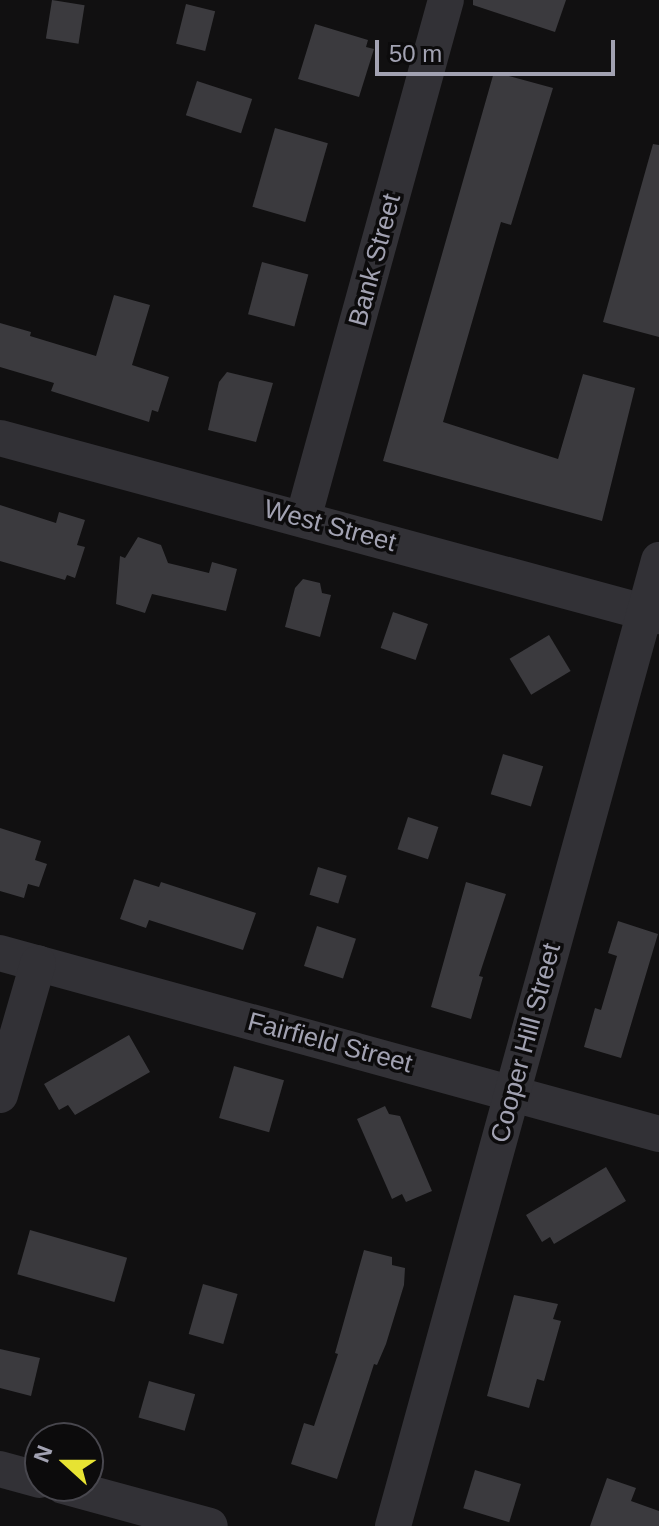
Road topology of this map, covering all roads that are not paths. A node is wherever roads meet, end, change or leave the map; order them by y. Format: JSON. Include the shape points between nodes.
{"nodes":[{"id":1,"x":446,"y":0,"type":"edge"},
{"id":2,"x":0,"y":438,"type":"edge"},
{"id":3,"x":303,"y":519,"type":"junction"},
{"id":4,"x":659,"y":560,"type":"edge"},
{"id":5,"x":652,"y":614,"type":"edge"},
{"id":6,"x":0,"y":953,"type":"edge"},
{"id":7,"x":38,"y":963,"type":"junction"},
{"id":8,"x":512,"y":1093,"type":"junction"},
{"id":9,"x":0,"y":1095,"type":"edge"},
{"id":10,"x":659,"y":1134,"type":"edge"},
{"id":11,"x":0,"y":1469,"type":"edge"},
{"id":12,"x":24,"y":1476,"type":"edge"},
{"id":13,"x":104,"y":1497,"type":"edge"},
{"id":14,"x":210,"y":1526,"type":"edge"},
{"id":15,"x":393,"y":1526,"type":"edge"}],
"edges":[{"from":1,"to":3,"type":"street","name":"Bank Street"},
{"from":2,"to":3,"type":"street","name":"West Street"},
{"from":3,"to":5,"type":"street","name":"West Street"},
{"from":4,"to":5,"type":"street","name":"Cooper Hill Street"},
{"from":5,"to":8,"type":"street","name":"Cooper Hill Street"},
{"from":6,"to":7,"type":"street","name":"Fairfield Street"},
{"from":7,"to":8,"type":"street","name":"Fairfield Street"},
{"from":7,"to":9,"type":"street"},
{"from":8,"to":10,"type":"street","name":"Fairfield Street"},
{"from":8,"to":15,"type":"street","name":"Cooper Hill Street"},
{"from":11,"to":12,"type":"street"},
{"from":13,"to":14,"type":"street"}]}
